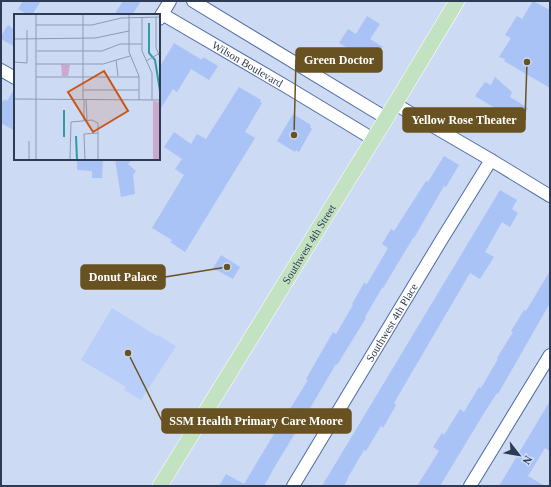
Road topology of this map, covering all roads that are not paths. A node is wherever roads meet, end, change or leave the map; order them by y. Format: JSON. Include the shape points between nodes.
{"nodes":[{"id":1,"x":170,"y":1,"type":"edge"},
{"id":2,"x":193,"y":1,"type":"edge"},
{"id":3,"x":457,"y":1,"type":"edge"},
{"id":4,"x":161,"y":17,"type":"edge"},
{"id":5,"x":1,"y":70,"type":"edge"},
{"id":6,"x":14,"y":77,"type":"edge"},
{"id":7,"x":394,"y":104,"type":"junction"},
{"id":8,"x":386,"y":118,"type":"junction"},
{"id":9,"x":373,"y":139,"type":"junction"},
{"id":10,"x":491,"y":160,"type":"junction"},
{"id":11,"x":550,"y":196,"type":"edge"},
{"id":12,"x":550,"y":355,"type":"edge"},
{"id":13,"x":160,"y":486,"type":"edge"},
{"id":14,"x":293,"y":486,"type":"edge"},
{"id":15,"x":470,"y":486,"type":"edge"}],
"edges":[{"from":1,"to":4,"type":"street"},
{"from":2,"to":8,"type":"street"},
{"from":3,"to":7,"type":"main road","name":"Southwest 4th Street"},
{"from":4,"to":9,"type":"street","name":"Wilson Boulevard","via":[[287,87]]},
{"from":5,"to":6,"type":"street"},
{"from":7,"to":8,"type":"main road","name":"Southwest 4th Street"},
{"from":7,"to":10,"type":"street"},
{"from":8,"to":9,"type":"main road","name":"Southwest 4th Street"},
{"from":9,"to":13,"type":"main road","name":"Southwest 4th Street"},
{"from":10,"to":11,"type":"street"},
{"from":10,"to":14,"type":"street","name":"Southwest 4th Place"},
{"from":12,"to":15,"type":"street"}]}
